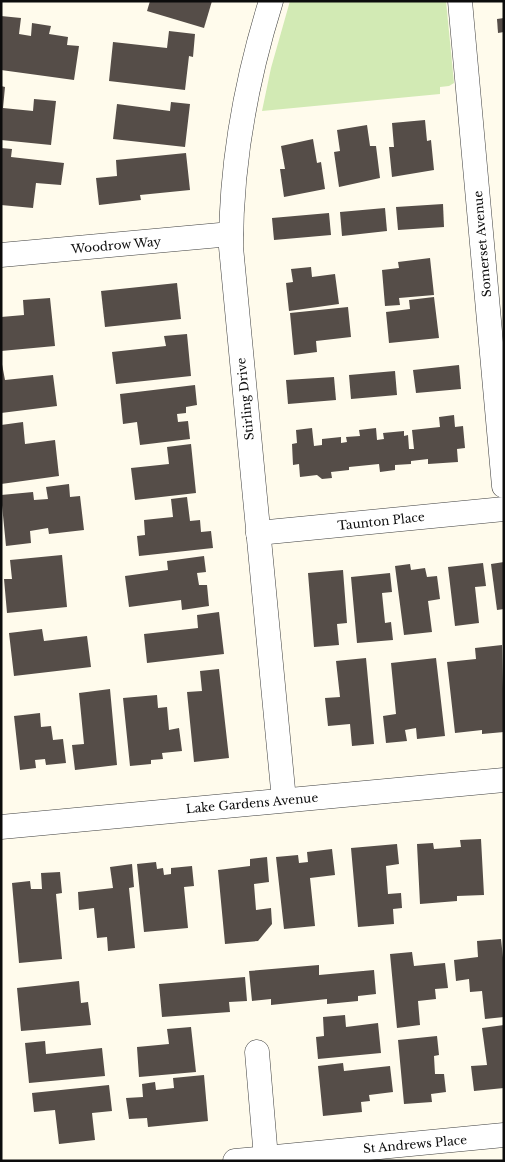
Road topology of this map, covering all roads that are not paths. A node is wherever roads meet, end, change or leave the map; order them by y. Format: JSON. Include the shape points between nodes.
{"nodes":[{"id":1,"x":271,"y":1,"type":"edge"},
{"id":2,"x":460,"y":1,"type":"edge"},
{"id":3,"x":231,"y":234,"type":"junction"},
{"id":4,"x":1,"y":255,"type":"edge"},
{"id":5,"x":504,"y":486,"type":"edge"},
{"id":6,"x":504,"y":509,"type":"edge"},
{"id":7,"x":258,"y":533,"type":"junction"},
{"id":8,"x":504,"y":780,"type":"edge"},
{"id":9,"x":284,"y":800,"type":"junction"},
{"id":10,"x":1,"y":827,"type":"edge"},
{"id":11,"x":257,"y":1052,"type":"dead end"},
{"id":12,"x":504,"y":1136,"type":"edge"},
{"id":13,"x":266,"y":1158,"type":"junction"},
{"id":14,"x":234,"y":1161,"type":"edge"}],
"edges":[{"from":1,"to":3,"type":"street","name":"Stirling Drive","via":[[243,106],[232,194]]},
{"from":2,"to":5,"type":"street","name":"Somerset Avenue"},
{"from":3,"to":4,"type":"street","name":"Woodrow Way"},
{"from":3,"to":7,"type":"street","name":"Stirling Drive"},
{"from":6,"to":7,"type":"street","name":"Taunton Place"},
{"from":7,"to":9,"type":"street","name":"Stirling Drive"},
{"from":8,"to":9,"type":"street","name":"Lake Gardens Avenue"},
{"from":9,"to":10,"type":"street","name":"Lake Gardens Avenue"},
{"from":11,"to":13,"type":"street"},
{"from":12,"to":13,"type":"street","name":"St Andrews Place"},
{"from":13,"to":14,"type":"street","name":"St Andrews Place"}]}
